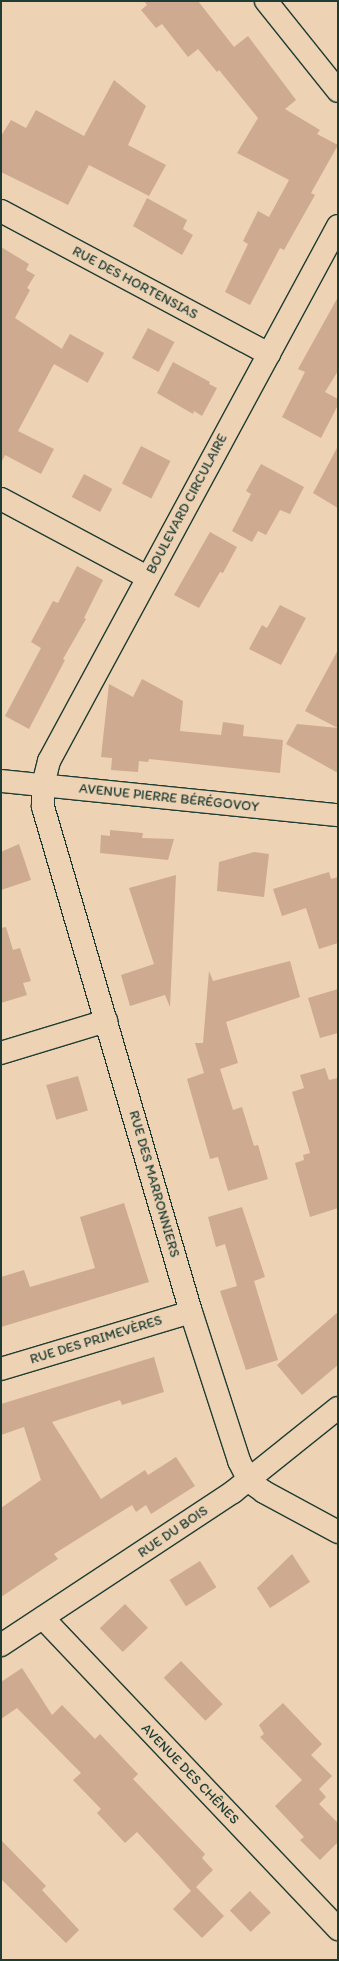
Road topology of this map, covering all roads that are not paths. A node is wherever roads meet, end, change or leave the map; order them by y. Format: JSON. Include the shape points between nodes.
{"nodes":[{"id":1,"x":266,"y":1,"type":"edge"},
{"id":2,"x":338,"y":91,"type":"edge"},
{"id":3,"x":1,"y":212,"type":"edge"},
{"id":4,"x":338,"y":226,"type":"edge"},
{"id":5,"x":269,"y":354,"type":"junction"},
{"id":6,"x":1,"y":499,"type":"edge"},
{"id":7,"x":147,"y":578,"type":"junction"},
{"id":8,"x":1,"y":781,"type":"edge"},
{"id":9,"x":43,"y":785,"type":"junction"},
{"id":10,"x":338,"y":815,"type":"edge"},
{"id":11,"x":106,"y":1021,"type":"junction"},
{"id":12,"x":1,"y":1053,"type":"edge"},
{"id":13,"x":191,"y":1312,"type":"junction"},
{"id":14,"x":1,"y":1370,"type":"edge"},
{"id":15,"x":338,"y":1408,"type":"edge"},
{"id":16,"x":249,"y":1480,"type":"junction"},
{"id":17,"x":338,"y":1532,"type":"edge"},
{"id":18,"x":43,"y":1618,"type":"junction"},
{"id":19,"x":1,"y":1646,"type":"edge"},
{"id":20,"x":338,"y":1929,"type":"edge"}],
"edges":[{"from":1,"to":2,"type":"street"},
{"from":3,"to":5,"type":"street","name":"RUE DES HORTENSIAS"},
{"from":4,"to":5,"type":"street","name":"BOULEVARD CIRCULAIRE"},
{"from":5,"to":7,"type":"street","name":"BOULEVARD CIRCULAIRE"},
{"from":6,"to":7,"type":"street"},
{"from":7,"to":9,"type":"street","name":"BOULEVARD CIRCULAIRE","via":[[49,761]]},
{"from":8,"to":9,"type":"street","name":"AVENUE PIERRE BÉRÉGOVOY"},
{"from":9,"to":10,"type":"street","name":"AVENUE PIERRE BÉRÉGOVOY"},
{"from":9,"to":11,"type":"street","name":"RUE DES MARRONNIERS","via":[[43,807]]},
{"from":11,"to":12,"type":"street"},
{"from":11,"to":13,"type":"street","name":"RUE DES MARRONNIERS"},
{"from":13,"to":14,"type":"street","name":"RUE DES PRIMEVÈRES"},
{"from":13,"to":16,"type":"street","name":"RUE DES MARRONNIERS","via":[[240,1461]]},
{"from":15,"to":16,"type":"street","name":"RUE DU BOIS"},
{"from":16,"to":17,"type":"street","name":"RUE DES MARRONNIERS","via":[[264,1492]]},
{"from":16,"to":18,"type":"street","name":"RUE DU BOIS"},
{"from":18,"to":19,"type":"street","name":"RUE DU BOIS"},
{"from":18,"to":20,"type":"street","name":"AVENUE DES CHÊNES"}]}
